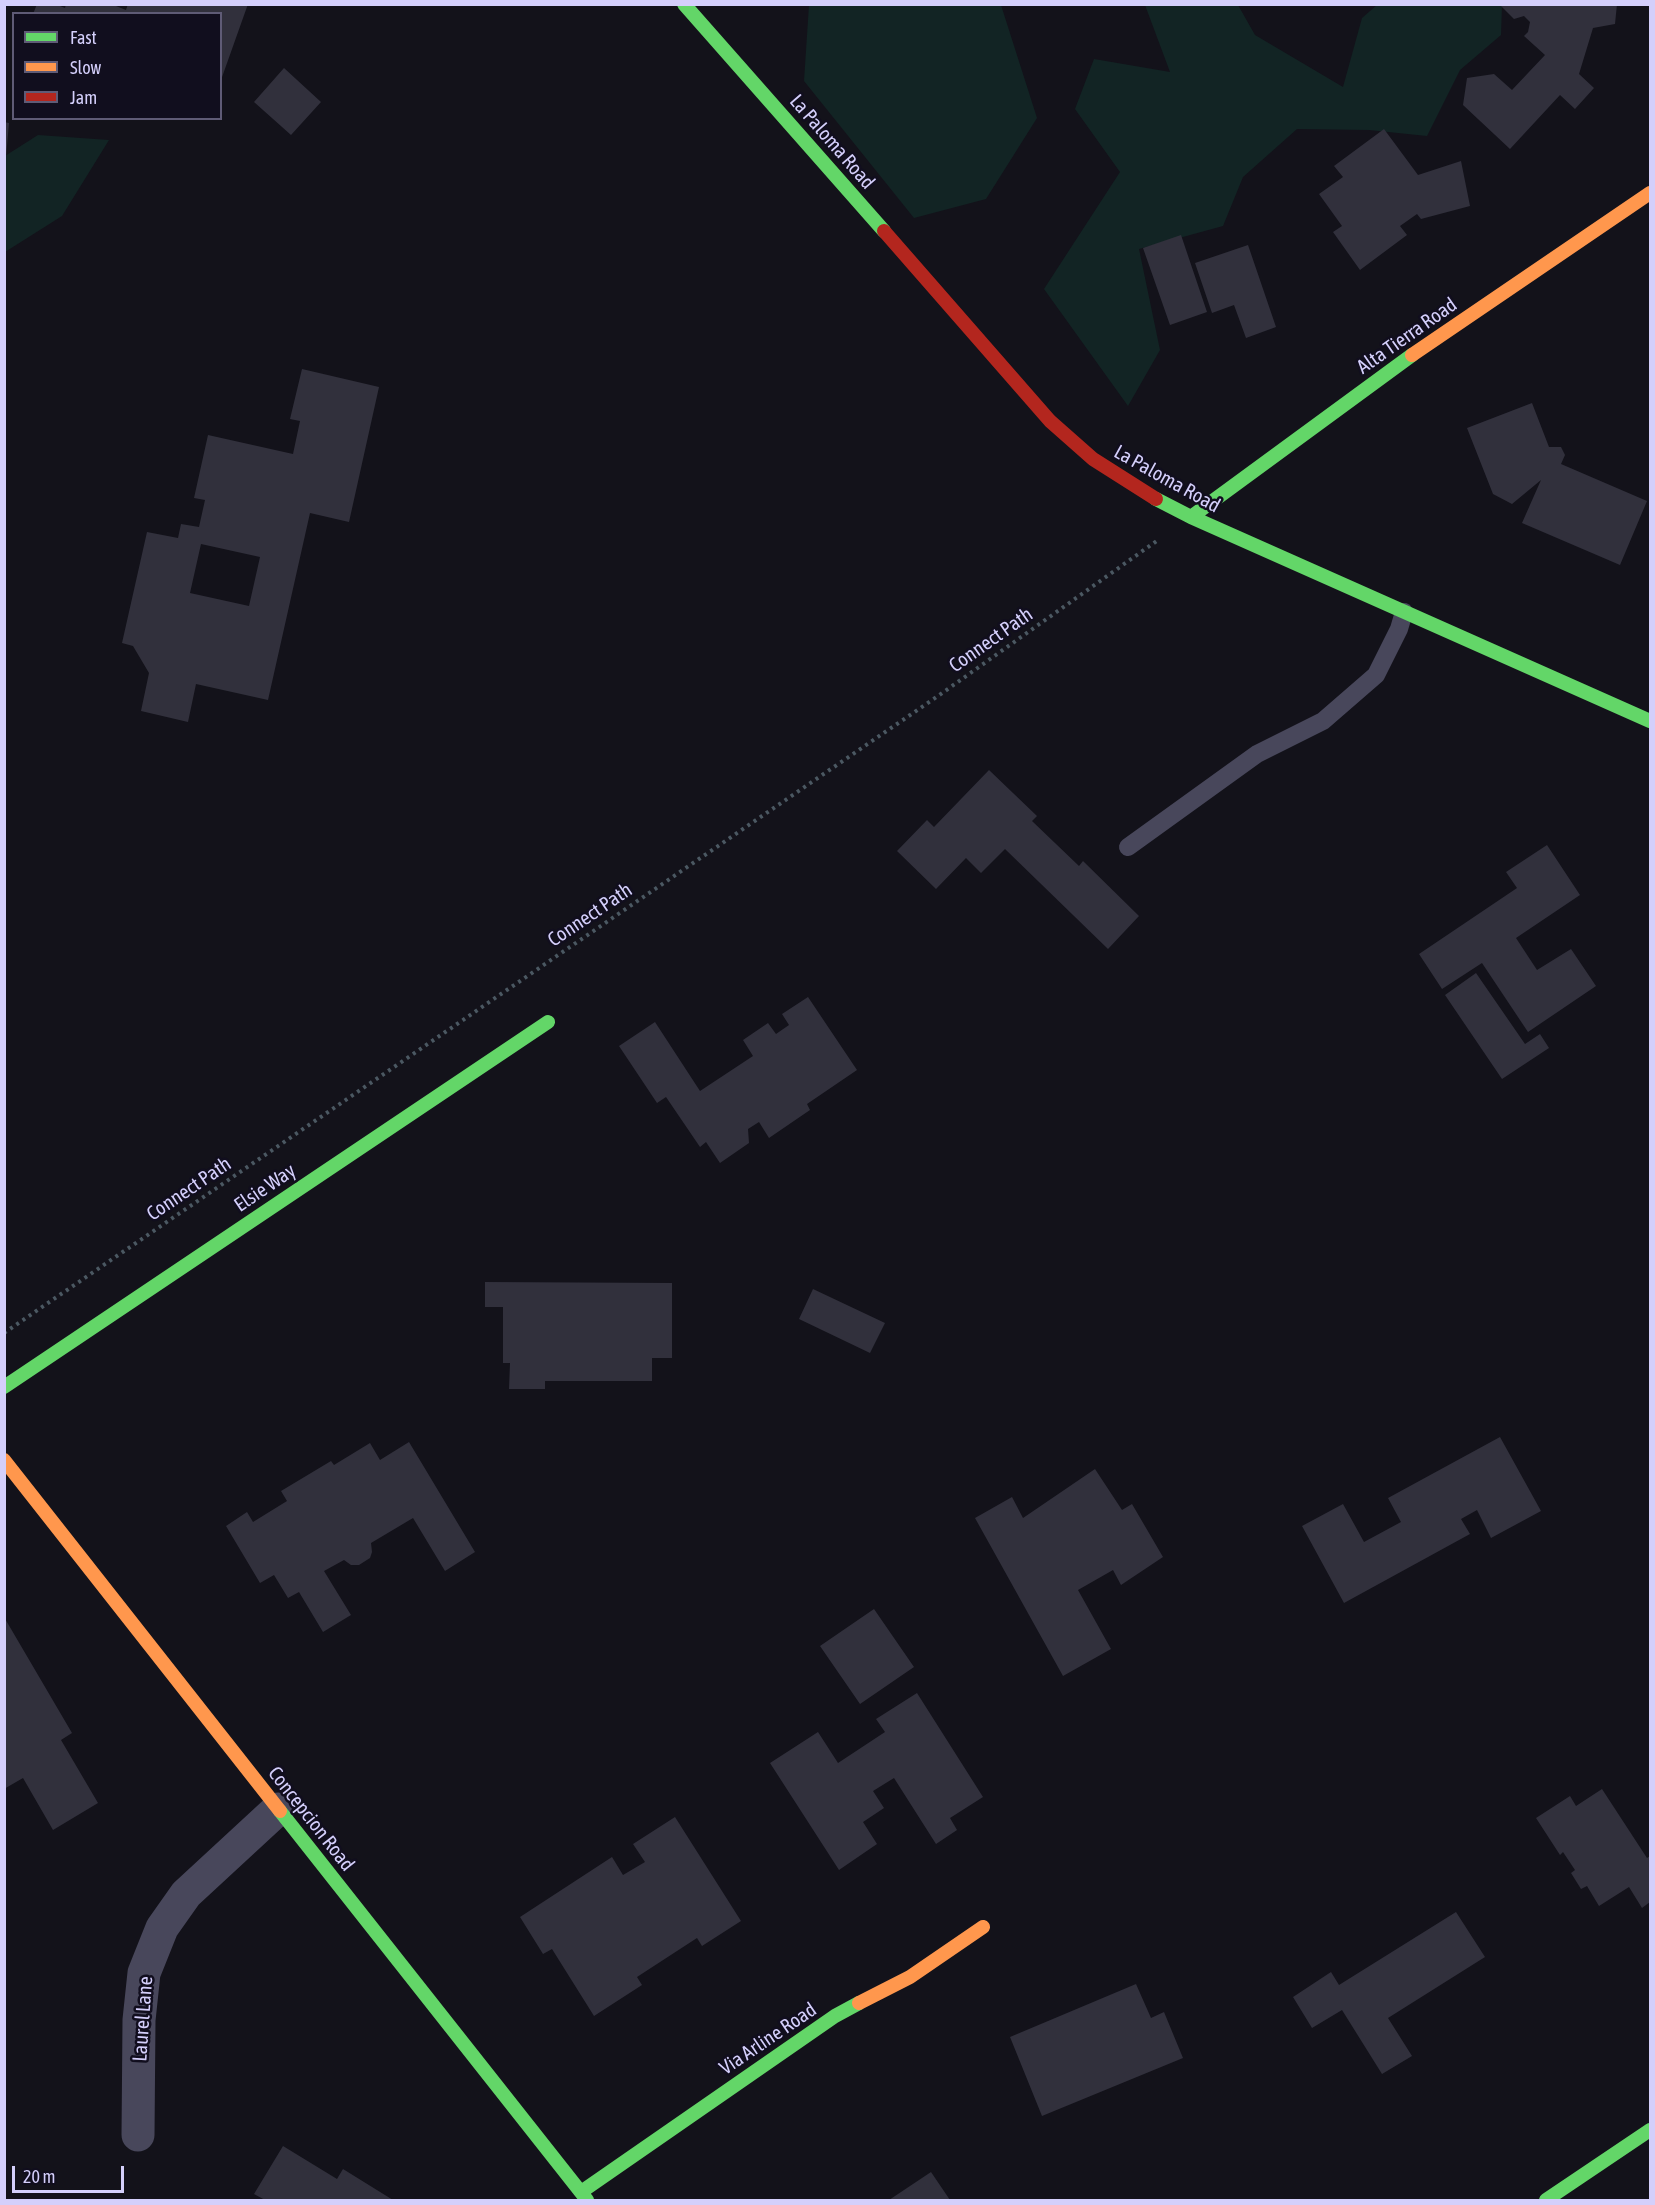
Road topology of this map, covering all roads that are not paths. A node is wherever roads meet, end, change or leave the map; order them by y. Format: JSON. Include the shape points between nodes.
{"nodes":[{"id":1,"x":684,"y":4,"type":"edge"},
{"id":2,"x":1650,"y":193,"type":"edge"},
{"id":3,"x":1191,"y":517,"type":"junction"},
{"id":4,"x":1404,"y":612,"type":"junction"},
{"id":5,"x":1650,"y":722,"type":"edge"},
{"id":6,"x":1128,"y":847,"type":"dead end"},
{"id":7,"x":548,"y":1022,"type":"dead end"},
{"id":8,"x":4,"y":1387,"type":"edge"},
{"id":9,"x":4,"y":1460,"type":"edge"},
{"id":10,"x":278,"y":1809,"type":"junction"},
{"id":11,"x":983,"y":1927,"type":"dead end"},
{"id":12,"x":1650,"y":2130,"type":"edge"},
{"id":13,"x":138,"y":2135,"type":"dead end"},
{"id":14,"x":584,"y":2196,"type":"edge"},
{"id":15,"x":1546,"y":2200,"type":"edge"}],
"edges":[{"from":1,"to":3,"type":"street","name":"La Paloma Road","via":[[1050,421],[1093,459]]},
{"from":2,"to":3,"type":"street","name":"Alta Tierra Road","via":[[1414,353]]},
{"from":3,"to":4,"type":"street","name":"La Paloma Road"},
{"from":4,"to":5,"type":"street","name":"La Paloma Road"},
{"from":4,"to":6,"type":"lane","via":[[1376,675],[1323,722],[1257,754]]},
{"from":7,"to":8,"type":"street","name":"Elsie Way"},
{"from":9,"to":10,"type":"street","name":"Concepcion Road"},
{"from":10,"to":13,"type":"street","name":"Laurel Lane","via":[[186,1894],[162,1928],[144,1973],[139,2020]]},
{"from":10,"to":14,"type":"street","name":"Concepcion Road"},
{"from":11,"to":14,"type":"street","name":"Via Arline Road","via":[[910,1977],[835,2016]]},
{"from":12,"to":15,"type":"street"}]}
